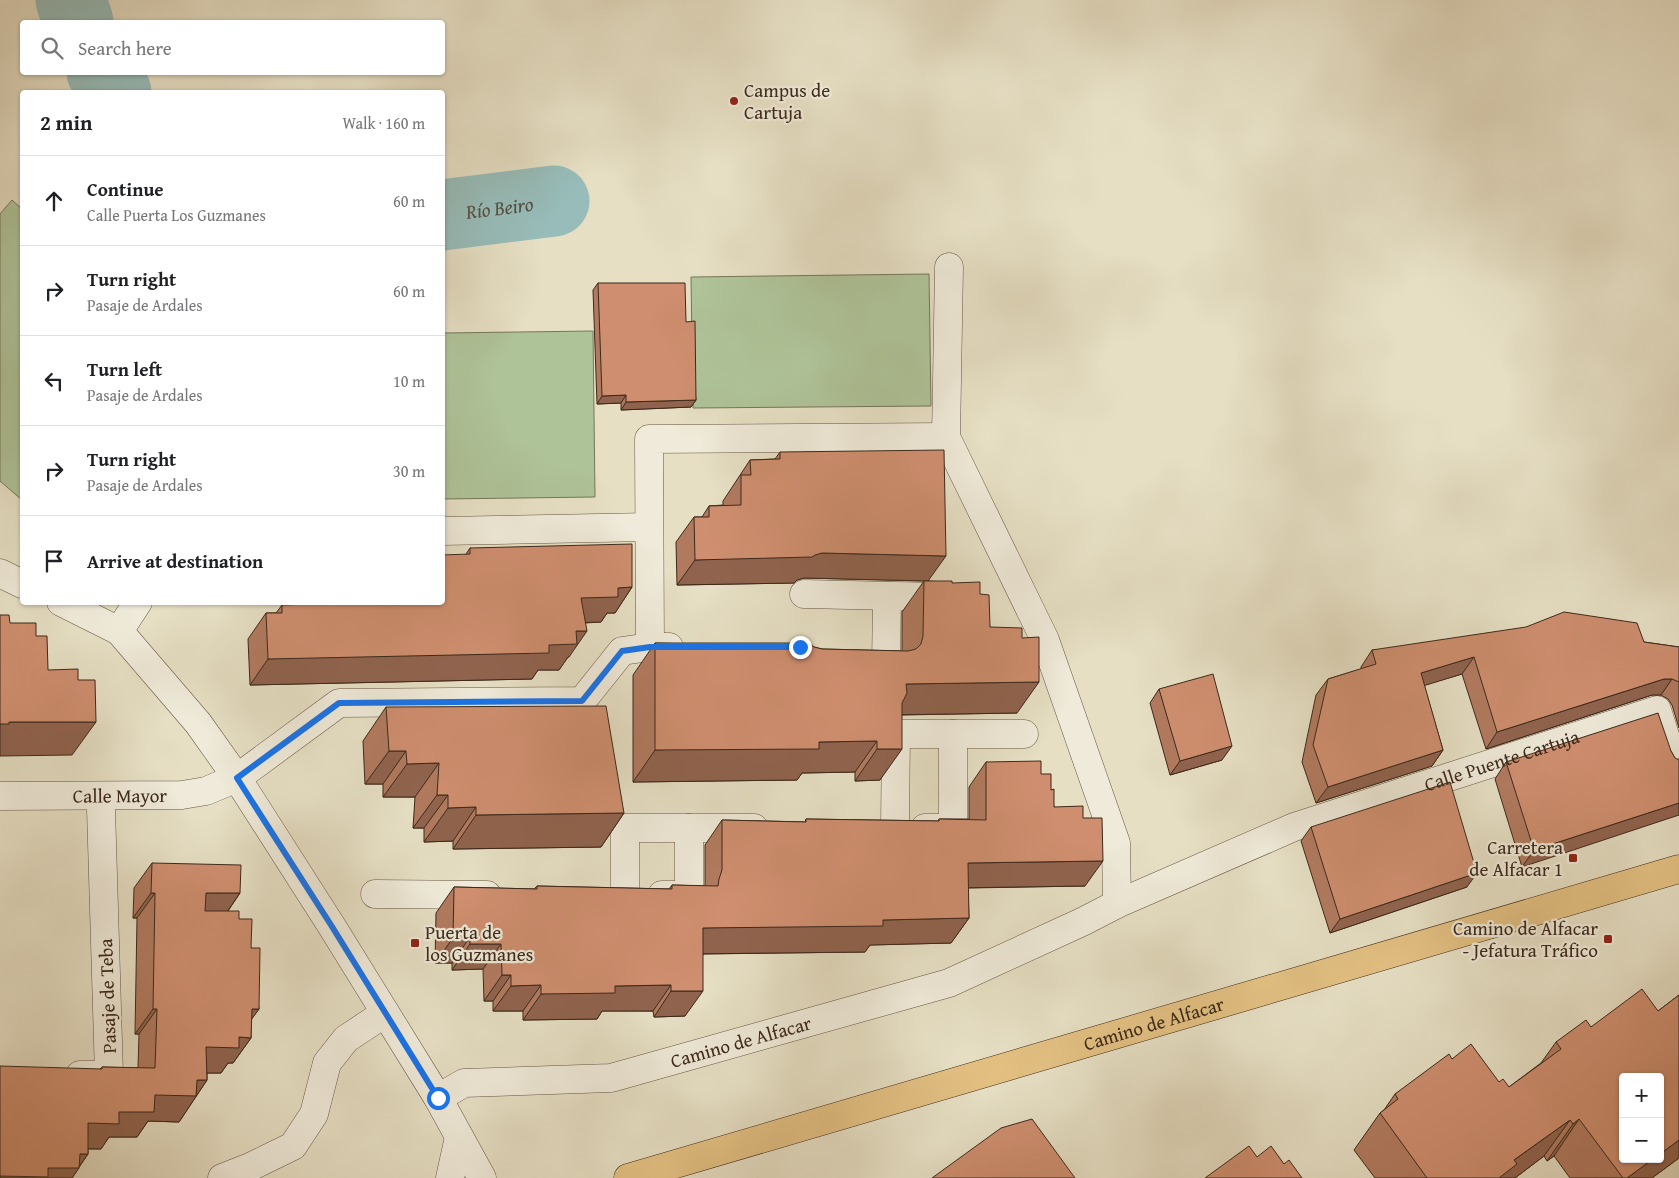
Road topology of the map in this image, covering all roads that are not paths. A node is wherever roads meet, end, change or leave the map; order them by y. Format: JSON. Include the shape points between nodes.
{"nodes":[{"id":1,"x":950,"y":267,"type":"dead end"},
{"id":2,"x":946,"y":437,"type":"junction"},
{"id":3,"x":649,"y":527,"type":"junction"},
{"id":4,"x":445,"y":531,"type":"edge"},
{"id":5,"x":0,"y":573,"type":"edge"},
{"id":6,"x":20,"y":583,"type":"edge"},
{"id":7,"x":804,"y":594,"type":"dead end"},
{"id":8,"x":887,"y":596,"type":"junction"},
{"id":9,"x":941,"y":596,"type":"edge"},
{"id":10,"x":67,"y":605,"type":"edge"},
{"id":11,"x":136,"y":605,"type":"edge"},
{"id":12,"x":118,"y":631,"type":"junction"},
{"id":13,"x":650,"y":647,"type":"junction"},
{"id":14,"x":697,"y":647,"type":"edge"},
{"id":15,"x":838,"y":666,"type":"edge"},
{"id":16,"x":953,"y":734,"type":"junction"},
{"id":17,"x":1024,"y":734,"type":"dead end"},
{"id":18,"x":1674,"y":763,"type":"edge"},
{"id":19,"x":237,"y":778,"type":"junction"},
{"id":20,"x":0,"y":796,"type":"edge"},
{"id":21,"x":102,"y":808,"type":"dead end"},
{"id":22,"x":1294,"y":827,"type":"joint"},
{"id":23,"x":688,"y":828,"type":"junction"},
{"id":24,"x":778,"y":828,"type":"edge"},
{"id":25,"x":1679,"y":869,"type":"edge"},
{"id":26,"x":375,"y":894,"type":"dead end"},
{"id":27,"x":512,"y":895,"type":"edge"},
{"id":28,"x":597,"y":895,"type":"edge"},
{"id":29,"x":625,"y":895,"type":"junction"},
{"id":30,"x":1118,"y":904,"type":"junction"},
{"id":31,"x":385,"y":1013,"type":"junction"},
{"id":32,"x":59,"y":1075,"type":"edge"},
{"id":33,"x":438,"y":1098,"type":"junction"},
{"id":34,"x":459,"y":1138,"type":"junction"},
{"id":35,"x":222,"y":1178,"type":"edge"},
{"id":36,"x":450,"y":1178,"type":"edge"},
{"id":37,"x":482,"y":1178,"type":"edge"},
{"id":38,"x":628,"y":1178,"type":"edge"}],
"edges":[{"from":1,"to":2,"type":"street"},
{"from":2,"to":3,"type":"street","via":[[649,439]]},
{"from":2,"to":30,"type":"street","via":[[1045,640],[1116,843]]},
{"from":3,"to":4,"type":"street"},
{"from":3,"to":13,"type":"street"},
{"from":5,"to":6,"type":"street"},
{"from":7,"to":8,"type":"street"},
{"from":8,"to":9,"type":"street"},
{"from":8,"to":15,"type":"street","via":[[886,667]]},
{"from":10,"to":12,"type":"street"},
{"from":11,"to":12,"type":"street"},
{"from":12,"to":19,"type":"street","via":[[198,723]]},
{"from":13,"to":14,"type":"street"},
{"from":13,"to":19,"type":"street","name":"Calle Mayor","via":[[622,651],[582,701],[339,703]]},
{"from":16,"to":16,"type":"street","via":[[953,828],[884,828],[896,734]]},
{"from":16,"to":17,"type":"street"},
{"from":18,"to":22,"type":"street","name":"Calle Puente Cartuja","via":[[1657,710]]},
{"from":19,"to":20,"type":"street","name":"Calle Mayor","via":[[206,791],[182,795]]},
{"from":19,"to":31,"type":"street"},
{"from":21,"to":32,"type":"street","name":"Pasaje de Teba","via":[[109,1075]]},
{"from":22,"to":30,"type":"street","name":"Camino de Alfacar"},
{"from":23,"to":24,"type":"street"},
{"from":23,"to":29,"type":"street","via":[[626,828]]},
{"from":23,"to":29,"type":"street","via":[[689,895]]},
{"from":25,"to":38,"type":"main road","name":"Camino de Alfacar"},
{"from":26,"to":27,"type":"street"},
{"from":28,"to":29,"type":"street"},
{"from":30,"to":33,"type":"street","name":"Camino de Alfacar","via":[[949,983],[611,1078],[464,1083]]},
{"from":31,"to":33,"type":"street"},
{"from":31,"to":35,"type":"street","via":[[346,1039],[327,1064],[314,1114],[293,1146]]},
{"from":33,"to":34,"type":"street"},
{"from":34,"to":36,"type":"street"},
{"from":34,"to":37,"type":"street"}]}
